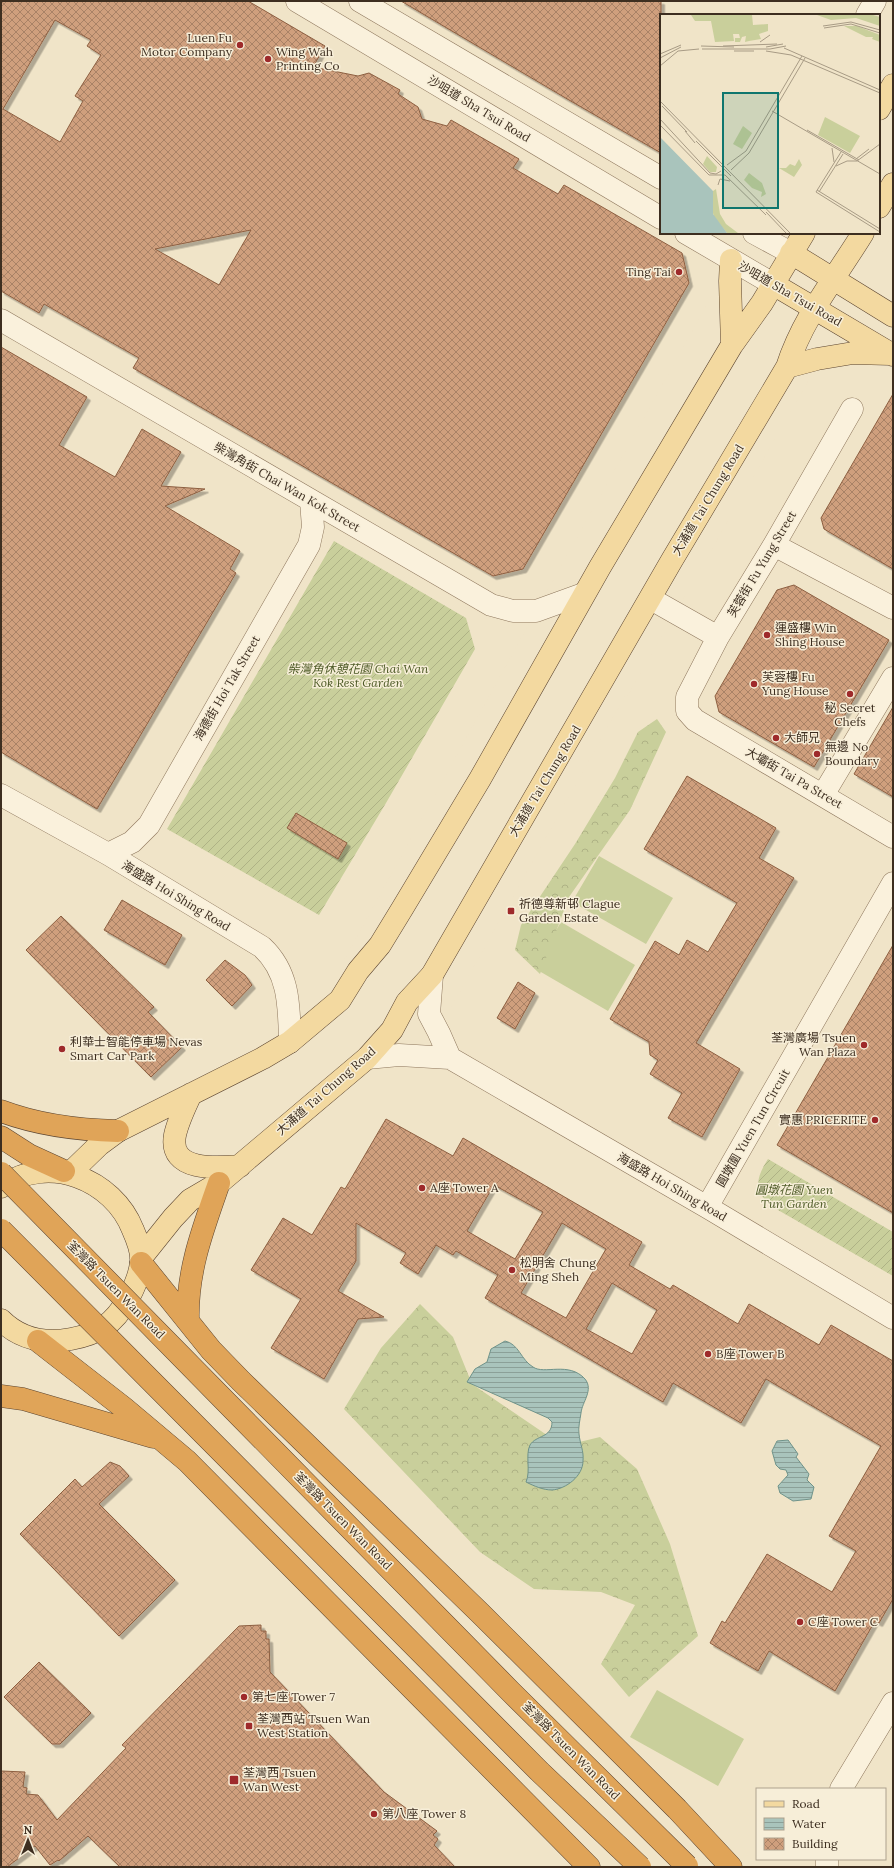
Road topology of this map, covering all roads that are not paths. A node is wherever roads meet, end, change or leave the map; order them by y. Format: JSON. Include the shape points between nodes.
{"nodes":[{"id":1,"x":297,"y":1,"type":"edge"},
{"id":2,"x":360,"y":1,"type":"edge"},
{"id":3,"x":875,"y":1,"type":"edge"},
{"id":4,"x":868,"y":14,"type":"edge"},
{"id":5,"x":893,"y":85,"type":"edge"},
{"id":6,"x":880,"y":107,"type":"edge"},
{"id":7,"x":660,"y":177,"type":"edge"},
{"id":8,"x":893,"y":184,"type":"edge"},
{"id":9,"x":880,"y":205,"type":"edge"},
{"id":10,"x":660,"y":217,"type":"edge"},
{"id":11,"x":688,"y":234,"type":"edge"},
{"id":12,"x":756,"y":234,"type":"edge"},
{"id":13,"x":803,"y":234,"type":"edge"},
{"id":14,"x":862,"y":234,"type":"edge"},
{"id":15,"x":791,"y":253,"type":"junction"},
{"id":16,"x":731,"y":260,"type":"junction"},
{"id":17,"x":834,"y":280,"type":"junction"},
{"id":18,"x":773,"y":284,"type":"junction"},
{"id":19,"x":813,"y":308,"type":"junction"},
{"id":20,"x":885,"y":311,"type":"edge"},
{"id":21,"x":1,"y":320,"type":"edge"},
{"id":22,"x":857,"y":344,"type":"junction"},
{"id":23,"x":732,"y":345,"type":"junction"},
{"id":24,"x":892,"y":354,"type":"edge"},
{"id":25,"x":787,"y":367,"type":"junction"},
{"id":26,"x":852,"y":409,"type":"dead end"},
{"id":27,"x":311,"y":501,"type":"junction"},
{"id":28,"x":774,"y":545,"type":"junction"},
{"id":29,"x":583,"y":594,"type":"junction"},
{"id":30,"x":651,"y":599,"type":"junction"},
{"id":31,"x":893,"y":608,"type":"edge"},
{"id":32,"x":718,"y":637,"type":"junction"},
{"id":33,"x":893,"y":678,"type":"edge"},
{"id":34,"x":695,"y":720,"type":"joint"},
{"id":35,"x":1,"y":795,"type":"edge"},
{"id":36,"x":823,"y":795,"type":"junction"},
{"id":37,"x":893,"y":837,"type":"edge"},
{"id":38,"x":108,"y":854,"type":"junction"},
{"id":39,"x":893,"y":882,"type":"edge"},
{"id":40,"x":432,"y":975,"type":"junction"},
{"id":41,"x":290,"y":1042,"type":"junction"},
{"id":42,"x":367,"y":1058,"type":"junction"},
{"id":43,"x":450,"y":1058,"type":"junction"},
{"id":44,"x":191,"y":1094,"type":"junction"},
{"id":45,"x":1,"y":1111,"type":"edge"},
{"id":46,"x":118,"y":1131,"type":"junction"},
{"id":47,"x":1,"y":1137,"type":"edge"},
{"id":48,"x":240,"y":1166,"type":"junction"},
{"id":49,"x":67,"y":1172,"type":"junction"},
{"id":50,"x":1,"y":1173,"type":"edge"},
{"id":51,"x":219,"y":1183,"type":"junction"},
{"id":52,"x":1,"y":1187,"type":"edge"},
{"id":53,"x":708,"y":1207,"type":"junction"},
{"id":54,"x":1,"y":1230,"type":"edge"},
{"id":55,"x":141,"y":1260,"type":"junction"},
{"id":56,"x":893,"y":1318,"type":"edge"},
{"id":57,"x":188,"y":1319,"type":"junction"},
{"id":58,"x":1,"y":1320,"type":"edge"},
{"id":59,"x":33,"y":1339,"type":"junction"},
{"id":60,"x":1,"y":1343,"type":"edge"},
{"id":61,"x":1,"y":1396,"type":"edge"},
{"id":62,"x":162,"y":1440,"type":"junction"},
{"id":63,"x":893,"y":1703,"type":"edge"},
{"id":64,"x":842,"y":1788,"type":"edge"},
{"id":65,"x":589,"y":1867,"type":"edge"},
{"id":66,"x":640,"y":1867,"type":"edge"},
{"id":67,"x":687,"y":1867,"type":"edge"},
{"id":68,"x":731,"y":1867,"type":"edge"}],
"edges":[{"from":1,"to":10,"type":"street","name":"沙咀道 Sha Tsui Road"},
{"from":2,"to":7,"type":"street"},
{"from":3,"to":4,"type":"street"},
{"from":5,"to":6,"type":"main road"},
{"from":8,"to":9,"type":"main road"},
{"from":11,"to":16,"type":"street","name":"沙咀道 Sha Tsui Road"},
{"from":12,"to":15,"type":"street"},
{"from":13,"to":15,"type":"main road"},
{"from":14,"to":17,"type":"main road","name":"大涌道 Tai Chung Road"},
{"from":15,"to":17,"type":"main road"},
{"from":15,"to":18,"type":"main road"},
{"from":16,"to":18,"type":"street","name":"沙咀道 Sha Tsui Road"},
{"from":16,"to":23,"type":"main road"},
{"from":17,"to":19,"type":"main road","name":"大涌道 Tai Chung Road"},
{"from":17,"to":20,"type":"main road"},
{"from":18,"to":19,"type":"main road","name":"沙咀道 Sha Tsui Road"},
{"from":18,"to":23,"type":"main road"},
{"from":19,"to":22,"type":"main road","name":"沙咀道 Sha Tsui Road"},
{"from":19,"to":25,"type":"main road","name":"大涌道 Tai Chung Road","via":[[796,341]]},
{"from":21,"to":27,"type":"street","name":"柴灣角街 Chai Wan Kok Street"},
{"from":22,"to":24,"type":"main road"},
{"from":22,"to":25,"type":"main road"},
{"from":23,"to":29,"type":"main road"},
{"from":25,"to":30,"type":"main road","name":"大涌道 Tai Chung Road"},
{"from":26,"to":28,"type":"street","name":"芙蓉街 Fu Yung Street"},
{"from":27,"to":29,"type":"street","name":"柴灣角街 Chai Wan Kok Street","via":[[491,605],[514,611],[536,610]]},
{"from":27,"to":38,"type":"street","name":"海德街 Hoi Tak Street","via":[[313,527],[310,545],[149,826],[132,842]]},
{"from":28,"to":31,"type":"street"},
{"from":28,"to":32,"type":"street","name":"芙蓉街 Fu Yung Street"},
{"from":29,"to":41,"type":"main road","via":[[480,779],[380,945],[358,971],[340,1000]]},
{"from":30,"to":32,"type":"street"},
{"from":30,"to":40,"type":"main road","name":"大涌道 Tai Chung Road"},
{"from":32,"to":34,"type":"street","name":"芙蓉街 Fu Yung Street","via":[[686,697],[687,711]]},
{"from":33,"to":36,"type":"street"},
{"from":34,"to":36,"type":"street","name":"大壩街 Tai Pa Street"},
{"from":35,"to":38,"type":"street","name":"海盛路 Hoi Shing Road"},
{"from":36,"to":37,"type":"street","name":"大壩街 Tai Pa Street"},
{"from":38,"to":41,"type":"street","name":"海盛路 Hoi Shing Road","via":[[262,947],[270,955],[288,993]]},
{"from":39,"to":53,"type":"street","name":"圓墩圍 Yuen Tun Circuit"},
{"from":40,"to":42,"type":"main road","name":"大涌道 Tai Chung Road","via":[[407,1002],[392,1030]]},
{"from":40,"to":43,"type":"street","via":[[429,1014]]},
{"from":41,"to":44,"type":"main road","via":[[264,1058]]},
{"from":42,"to":43,"type":"street","name":"海盛路 Hoi Shing Road","via":[[399,1055]]},
{"from":42,"to":48,"type":"main road","name":"大涌道 Tai Chung Road"},
{"from":43,"to":53,"type":"street","name":"海盛路 Hoi Shing Road"},
{"from":44,"to":46,"type":"main road"},
{"from":44,"to":48,"type":"main road","via":[[175,1136],[176,1150],[182,1158],[192,1164],[214,1167]]},
{"from":45,"to":46,"type":"highway","via":[[36,1122]]},
{"from":46,"to":49,"type":"main road"},
{"from":47,"to":49,"type":"highway","via":[[29,1155]]},
{"from":48,"to":51,"type":"main road","name":"大涌道 Tai Chung Road"},
{"from":49,"to":52,"type":"main road","via":[[27,1175],[10,1180]]},
{"from":49,"to":55,"type":"main road","via":[[90,1183],[119,1204],[129,1218]]},
{"from":50,"to":67,"type":"highway","name":"荃灣路 Tsuen Wan Road","bridge":true},
{"from":51,"to":55,"type":"main road","name":"大涌道 Tai Chung Road","via":[[190,1200]]},
{"from":51,"to":57,"type":"highway","via":[[190,1275]]},
{"from":53,"to":56,"type":"street","name":"海盛路 Hoi Shing Road"},
{"from":54,"to":66,"type":"highway","bridge":true,"via":[[540,1772]]},
{"from":55,"to":57,"type":"highway"},
{"from":55,"to":59,"type":"main road","via":[[132,1293],[110,1323],[92,1335],[69,1339]]},
{"from":57,"to":68,"type":"highway","via":[[211,1350],[241,1381],[480,1613],[677,1809]]},
{"from":58,"to":59,"type":"main road","via":[[16,1333]]},
{"from":59,"to":60,"type":"main road"},
{"from":59,"to":62,"type":"highway"},
{"from":61,"to":62,"type":"highway"},
{"from":62,"to":65,"type":"highway","via":[[186,1461]]},
{"from":63,"to":64,"type":"street"}]}
